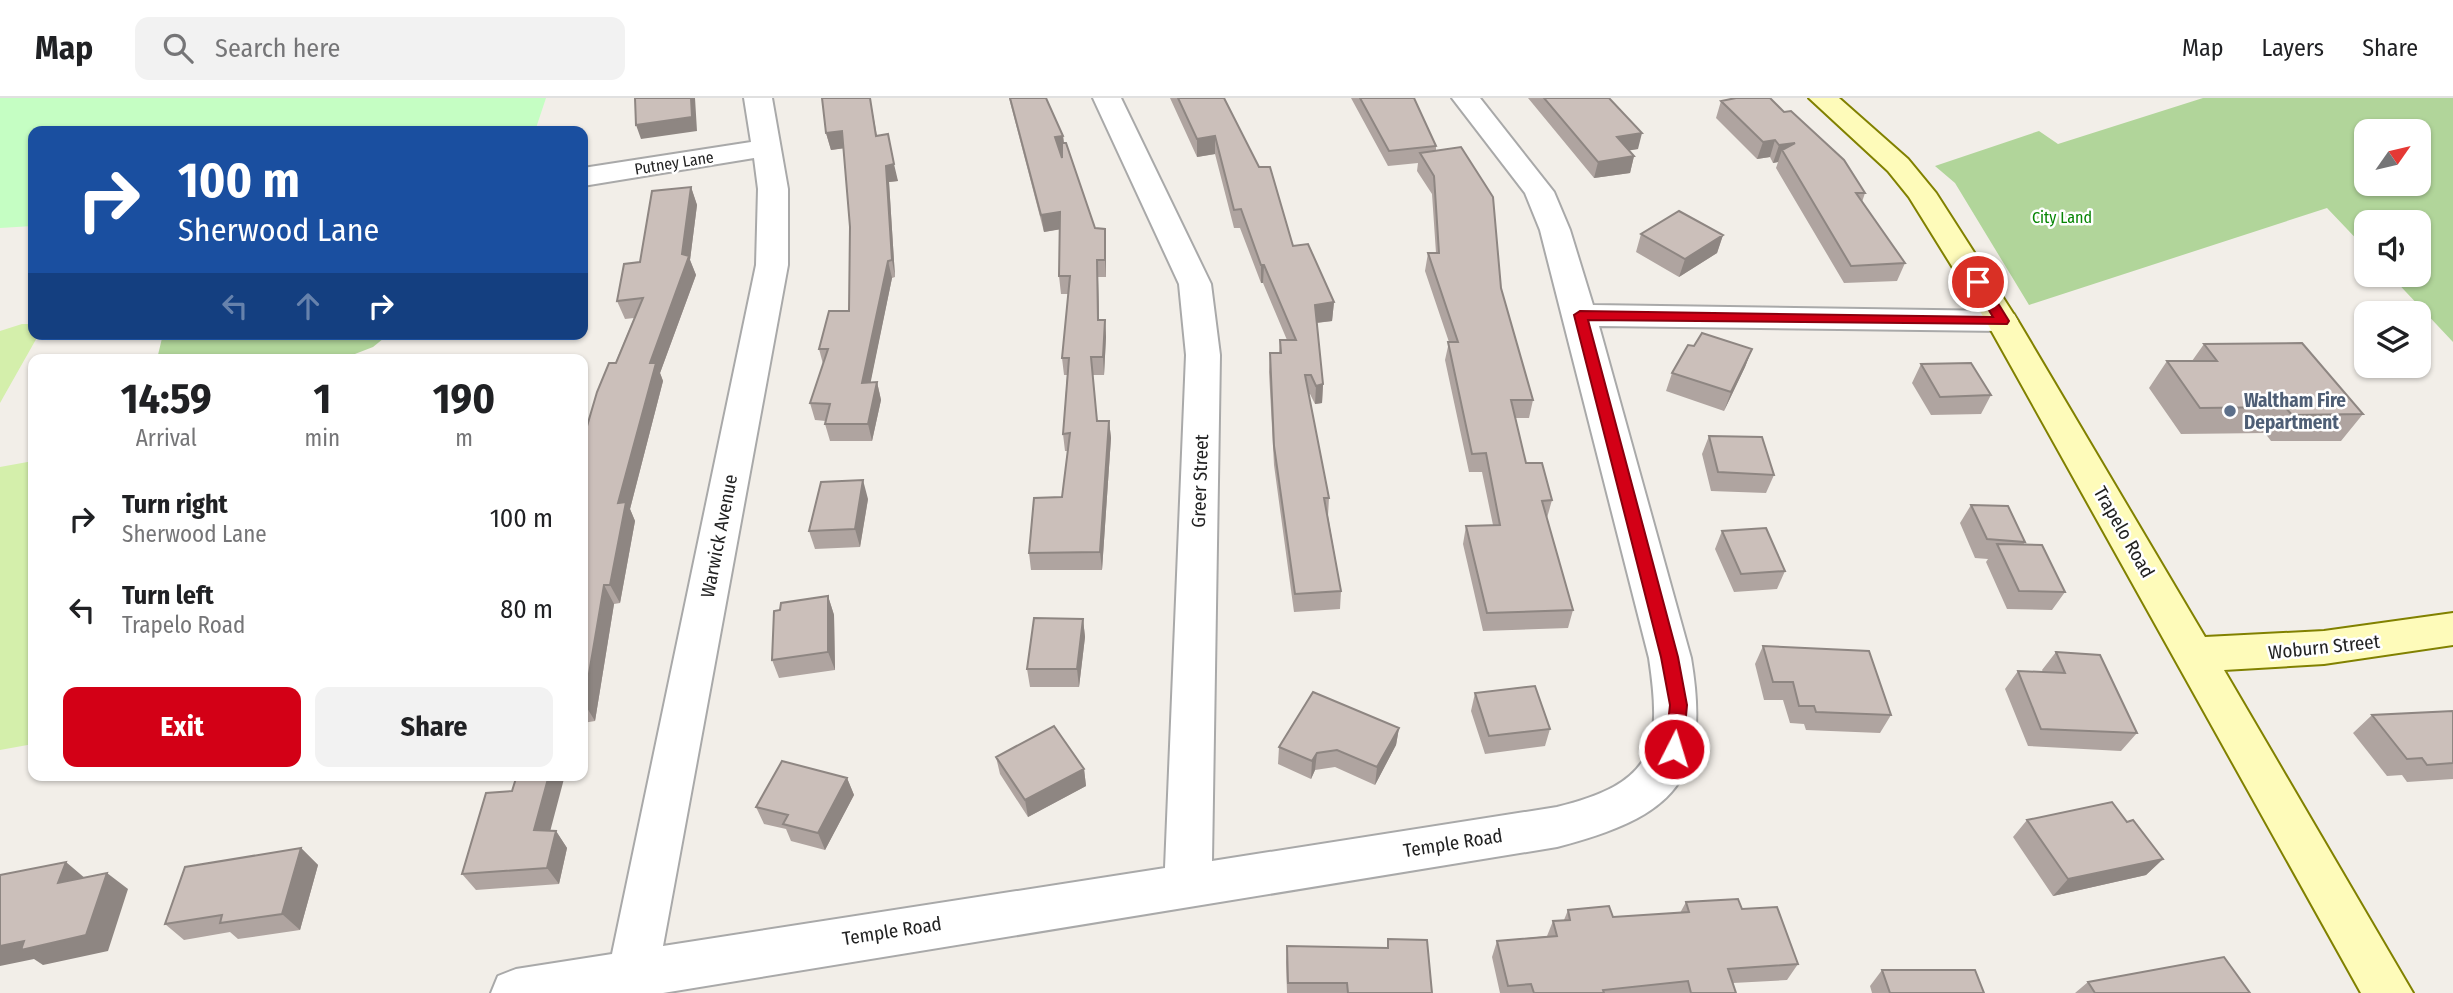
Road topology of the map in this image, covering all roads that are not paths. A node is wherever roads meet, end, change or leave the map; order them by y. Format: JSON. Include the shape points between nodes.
{"nodes":[{"id":1,"x":758,"y":98,"type":"edge"},
{"id":2,"x":1107,"y":98,"type":"edge"},
{"id":3,"x":1466,"y":98,"type":"edge"},
{"id":4,"x":1823,"y":98,"type":"edge"},
{"id":5,"x":766,"y":148,"type":"junction"},
{"id":6,"x":588,"y":176,"type":"edge"},
{"id":7,"x":1580,"y":315,"type":"junction"},
{"id":8,"x":2002,"y":321,"type":"junction"},
{"id":9,"x":2453,"y":629,"type":"edge"},
{"id":10,"x":2194,"y":653,"type":"junction"},
{"id":11,"x":1188,"y":884,"type":"junction"},
{"id":12,"x":633,"y":973,"type":"junction"},
{"id":13,"x":516,"y":993,"type":"edge"},
{"id":14,"x":2389,"y":993,"type":"edge"}],
"edges":[{"from":1,"to":5,"type":"street","name":"Warwick Avenue"},
{"from":2,"to":11,"type":"street","name":"Greer Street","via":[[1190,274],[1201,317]]},
{"from":3,"to":7,"type":"street","name":"Temple Road","via":[[1539,192]]},
{"from":4,"to":8,"type":"main road","name":"Trapelo Road","via":[[1898,165],[1922,193]]},
{"from":5,"to":6,"type":"street","name":"Putney Lane"},
{"from":5,"to":12,"type":"street","name":"Warwick Avenue","via":[[774,189],[772,265]]},
{"from":7,"to":8,"type":"street"},
{"from":7,"to":11,"type":"street","name":"Temple Road","via":[[1670,657],[1678,705],[1674,749],[1653,783],[1613,811],[1557,827]]},
{"from":8,"to":10,"type":"main road","name":"Trapelo Road"},
{"from":9,"to":10,"type":"main road","name":"Woburn Street","via":[[2305,652]]},
{"from":10,"to":14,"type":"main road","name":"Trapelo Road"},
{"from":11,"to":12,"type":"street","name":"Temple Road"},
{"from":12,"to":13,"type":"street","name":"Temple Road"}]}
